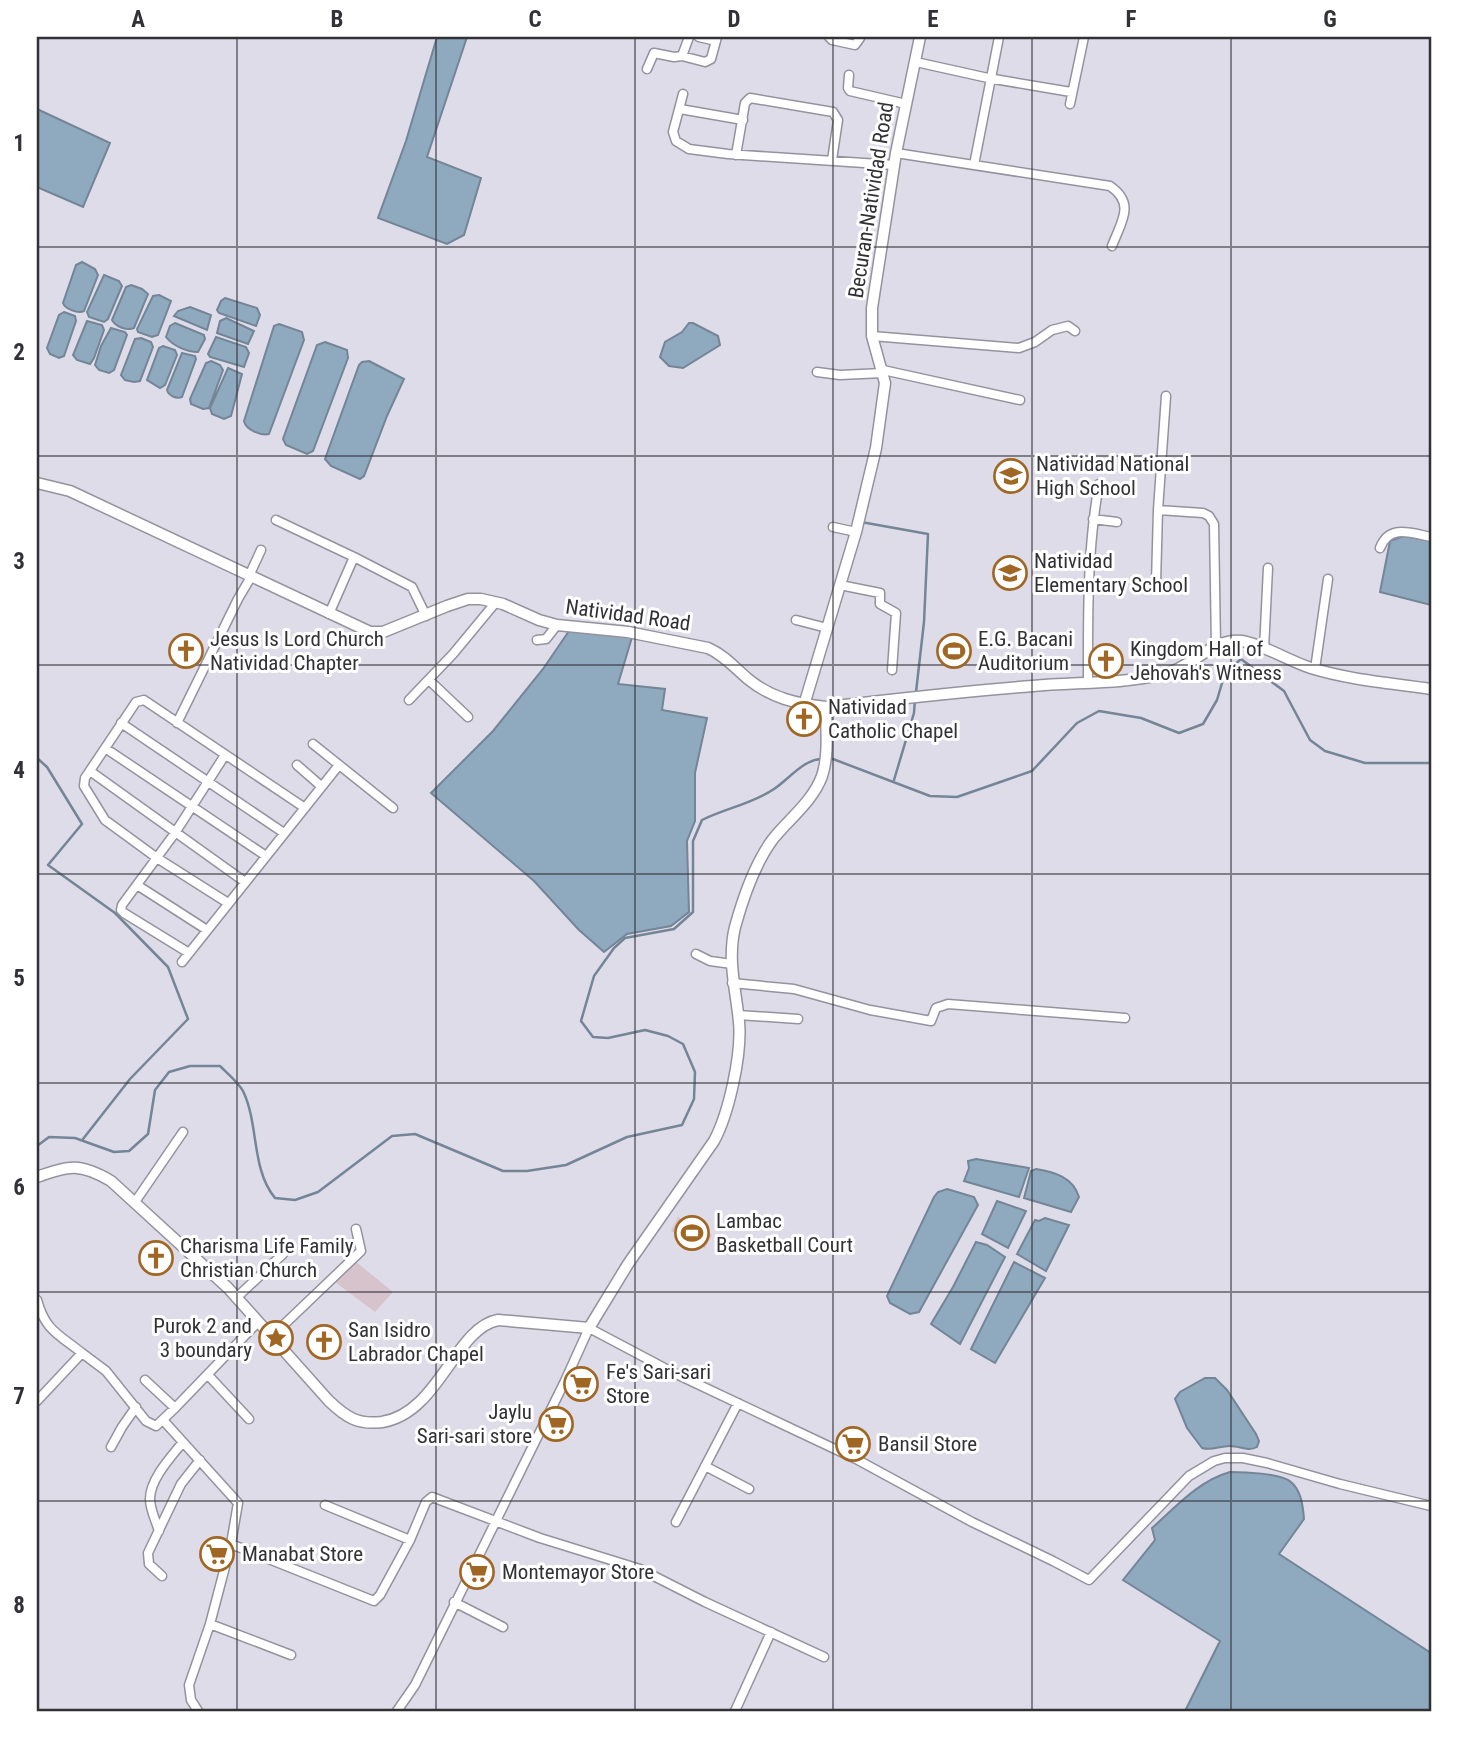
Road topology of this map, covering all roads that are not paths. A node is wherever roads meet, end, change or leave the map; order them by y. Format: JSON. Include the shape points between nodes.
{"nodes":[{"id":1,"x":689,"y":37,"type":"edge"},
{"id":2,"x":699,"y":37,"type":"edge"},
{"id":3,"x":829,"y":37,"type":"edge"},
{"id":4,"x":920,"y":37,"type":"edge"},
{"id":5,"x":999,"y":37,"type":"edge"},
{"id":6,"x":1084,"y":37,"type":"edge"},
{"id":7,"x":860,"y":38,"type":"edge"},
{"id":8,"x":717,"y":39,"type":"edge"},
{"id":9,"x":682,"y":56,"type":"junction"},
{"id":10,"x":916,"y":61,"type":"junction"},
{"id":11,"x":647,"y":69,"type":"dead end"},
{"id":12,"x":849,"y":75,"type":"dead end"},
{"id":13,"x":990,"y":78,"type":"junction"},
{"id":14,"x":1071,"y":92,"type":"junction"},
{"id":15,"x":683,"y":94,"type":"dead end"},
{"id":16,"x":906,"y":104,"type":"junction"},
{"id":17,"x":1070,"y":104,"type":"dead end"},
{"id":18,"x":680,"y":109,"type":"junction"},
{"id":19,"x":743,"y":120,"type":"junction"},
{"id":20,"x":895,"y":153,"type":"junction"},
{"id":21,"x":736,"y":155,"type":"junction"},
{"id":22,"x":832,"y":160,"type":"junction"},
{"id":23,"x":894,"y":165,"type":"junction"},
{"id":24,"x":974,"y":166,"type":"junction"},
{"id":25,"x":1112,"y":246,"type":"dead end"},
{"id":26,"x":1074,"y":331,"type":"dead end"},
{"id":27,"x":872,"y":336,"type":"junction"},
{"id":28,"x":817,"y":372,"type":"dead end"},
{"id":29,"x":883,"y":372,"type":"junction"},
{"id":30,"x":1166,"y":396,"type":"dead end"},
{"id":31,"x":1020,"y":400,"type":"dead end"},
{"id":32,"x":37,"y":483,"type":"edge"},
{"id":33,"x":1099,"y":484,"type":"dead end"},
{"id":34,"x":1157,"y":510,"type":"junction"},
{"id":35,"x":1093,"y":519,"type":"junction"},
{"id":36,"x":276,"y":520,"type":"dead end"},
{"id":37,"x":1117,"y":522,"type":"dead end"},
{"id":38,"x":833,"y":527,"type":"dead end"},
{"id":39,"x":856,"y":532,"type":"junction"},
{"id":40,"x":1431,"y":537,"type":"edge"},
{"id":41,"x":1380,"y":548,"type":"dead end"},
{"id":42,"x":261,"y":551,"type":"dead end"},
{"id":43,"x":354,"y":557,"type":"junction"},
{"id":44,"x":1268,"y":568,"type":"dead end"},
{"id":45,"x":250,"y":577,"type":"junction"},
{"id":46,"x":1328,"y":579,"type":"dead end"},
{"id":47,"x":1156,"y":583,"type":"dead end"},
{"id":48,"x":840,"y":584,"type":"junction"},
{"id":49,"x":496,"y":602,"type":"junction"},
{"id":50,"x":329,"y":614,"type":"junction"},
{"id":51,"x":426,"y":615,"type":"junction"},
{"id":52,"x":796,"y":620,"type":"dead end"},
{"id":53,"x":557,"y":625,"type":"junction"},
{"id":54,"x":827,"y":628,"type":"junction"},
{"id":55,"x":537,"y":640,"type":"dead end"},
{"id":56,"x":1216,"y":647,"type":"junction"},
{"id":57,"x":1264,"y":649,"type":"junction"},
{"id":58,"x":1315,"y":669,"type":"junction"},
{"id":59,"x":892,"y":670,"type":"dead end"},
{"id":60,"x":429,"y":680,"type":"junction"},
{"id":61,"x":1087,"y":681,"type":"junction"},
{"id":62,"x":1431,"y":690,"type":"edge"},
{"id":63,"x":409,"y":700,"type":"dead end"},
{"id":64,"x":804,"y":705,"type":"junction"},
{"id":65,"x":826,"y":707,"type":"junction"},
{"id":66,"x":468,"y":717,"type":"dead end"},
{"id":67,"x":121,"y":723,"type":"junction"},
{"id":68,"x":177,"y":723,"type":"junction"},
{"id":69,"x":313,"y":744,"type":"dead end"},
{"id":70,"x":105,"y":748,"type":"junction"},
{"id":71,"x":225,"y":755,"type":"junction"},
{"id":72,"x":297,"y":765,"type":"dead end"},
{"id":73,"x":339,"y":765,"type":"junction"},
{"id":74,"x":90,"y":771,"type":"junction"},
{"id":75,"x":208,"y":782,"type":"junction"},
{"id":76,"x":321,"y":786,"type":"junction"},
{"id":77,"x":192,"y":807,"type":"junction"},
{"id":78,"x":393,"y":807,"type":"dead end"},
{"id":79,"x":305,"y":808,"type":"junction"},
{"id":80,"x":175,"y":833,"type":"junction"},
{"id":81,"x":284,"y":833,"type":"junction"},
{"id":82,"x":266,"y":856,"type":"junction"},
{"id":83,"x":156,"y":858,"type":"junction"},
{"id":84,"x":245,"y":882,"type":"junction"},
{"id":85,"x":136,"y":885,"type":"junction"},
{"id":86,"x":228,"y":903,"type":"junction"},
{"id":87,"x":207,"y":930,"type":"junction"},
{"id":88,"x":189,"y":953,"type":"junction"},
{"id":89,"x":696,"y":954,"type":"dead end"},
{"id":90,"x":182,"y":962,"type":"dead end"},
{"id":91,"x":732,"y":964,"type":"junction"},
{"id":92,"x":732,"y":983,"type":"junction"},
{"id":93,"x":738,"y":1015,"type":"junction"},
{"id":94,"x":1125,"y":1018,"type":"dead end"},
{"id":95,"x":798,"y":1019,"type":"dead end"},
{"id":96,"x":183,"y":1132,"type":"dead end"},
{"id":97,"x":37,"y":1177,"type":"edge"},
{"id":98,"x":135,"y":1202,"type":"junction"},
{"id":99,"x":356,"y":1229,"type":"dead end"},
{"id":100,"x":283,"y":1254,"type":"dead end"},
{"id":101,"x":236,"y":1298,"type":"junction"},
{"id":102,"x":37,"y":1300,"type":"edge"},
{"id":103,"x":258,"y":1322,"type":"junction"},
{"id":104,"x":589,"y":1328,"type":"junction"},
{"id":105,"x":271,"y":1337,"type":"junction"},
{"id":106,"x":82,"y":1353,"type":"junction"},
{"id":107,"x":208,"y":1374,"type":"junction"},
{"id":108,"x":145,"y":1380,"type":"dead end"},
{"id":109,"x":37,"y":1401,"type":"edge"},
{"id":110,"x":738,"y":1403,"type":"junction"},
{"id":111,"x":136,"y":1408,"type":"junction"},
{"id":112,"x":175,"y":1408,"type":"junction"},
{"id":113,"x":249,"y":1419,"type":"dead end"},
{"id":114,"x":163,"y":1420,"type":"junction"},
{"id":115,"x":183,"y":1441,"type":"junction"},
{"id":116,"x":111,"y":1447,"type":"dead end"},
{"id":117,"x":200,"y":1460,"type":"junction"},
{"id":118,"x":705,"y":1466,"type":"junction"},
{"id":119,"x":749,"y":1489,"type":"dead end"},
{"id":120,"x":325,"y":1505,"type":"dead end"},
{"id":121,"x":1431,"y":1506,"type":"edge"},
{"id":122,"x":495,"y":1519,"type":"junction"},
{"id":123,"x":676,"y":1522,"type":"dead end"},
{"id":124,"x":159,"y":1531,"type":"junction"},
{"id":125,"x":410,"y":1540,"type":"junction"},
{"id":126,"x":231,"y":1544,"type":"junction"},
{"id":127,"x":162,"y":1576,"type":"dead end"},
{"id":128,"x":454,"y":1602,"type":"junction"},
{"id":129,"x":210,"y":1624,"type":"junction"},
{"id":130,"x":503,"y":1627,"type":"dead end"},
{"id":131,"x":771,"y":1632,"type":"junction"},
{"id":132,"x":291,"y":1655,"type":"dead end"},
{"id":133,"x":824,"y":1657,"type":"dead end"},
{"id":134,"x":198,"y":1711,"type":"edge"},
{"id":135,"x":397,"y":1711,"type":"edge"},
{"id":136,"x":736,"y":1711,"type":"edge"}],
"edges":[{"from":1,"to":9,"type":"street"},
{"from":2,"to":8,"type":"street"},
{"from":3,"to":7,"type":"street","via":[[855,45]]},
{"from":4,"to":10,"type":"street","name":"Becuran-Natividad Road"},
{"from":5,"to":13,"type":"street"},
{"from":6,"to":14,"type":"street"},
{"from":8,"to":9,"type":"street","via":[[708,62]]},
{"from":9,"to":11,"type":"street","via":[[654,52]]},
{"from":10,"to":13,"type":"street"},
{"from":10,"to":16,"type":"street","name":"Becuran-Natividad Road"},
{"from":12,"to":16,"type":"street","via":[[850,91]]},
{"from":13,"to":14,"type":"street"},
{"from":13,"to":24,"type":"street"},
{"from":14,"to":17,"type":"street"},
{"from":15,"to":18,"type":"street"},
{"from":16,"to":20,"type":"street","name":"Becuran-Natividad Road"},
{"from":18,"to":19,"type":"street"},
{"from":18,"to":21,"type":"street","via":[[673,132],[676,141],[694,151]]},
{"from":19,"to":21,"type":"street"},
{"from":19,"to":22,"type":"street","via":[[750,98],[833,112],[838,120]]},
{"from":20,"to":23,"type":"street","name":"Becuran-Natividad Road"},
{"from":20,"to":24,"type":"street"},
{"from":21,"to":22,"type":"street"},
{"from":22,"to":23,"type":"street"},
{"from":23,"to":27,"type":"street","name":"Becuran-Natividad Road","via":[[872,308]]},
{"from":24,"to":25,"type":"street","via":[[1110,186],[1123,197],[1125,207]]},
{"from":26,"to":27,"type":"street","via":[[1068,326],[1052,330],[1019,348]]},
{"from":27,"to":29,"type":"street","name":"Becuran-Natividad Road"},
{"from":28,"to":29,"type":"street"},
{"from":29,"to":31,"type":"street"},
{"from":29,"to":39,"type":"street","name":"Becuran-Natividad Road","via":[[876,448]]},
{"from":30,"to":34,"type":"street"},
{"from":32,"to":45,"type":"street","name":"Natividad Road","via":[[70,491]]},
{"from":33,"to":35,"type":"street"},
{"from":34,"to":47,"type":"street"},
{"from":34,"to":56,"type":"street","via":[[1203,513],[1212,519]]},
{"from":35,"to":37,"type":"street"},
{"from":35,"to":61,"type":"street"},
{"from":36,"to":43,"type":"street"},
{"from":38,"to":39,"type":"street"},
{"from":39,"to":48,"type":"street","name":"Becuran-Natividad Road"},
{"from":40,"to":41,"type":"street","via":[[1395,532],[1386,536]]},
{"from":42,"to":45,"type":"street"},
{"from":43,"to":50,"type":"street"},
{"from":43,"to":51,"type":"street","via":[[412,587]]},
{"from":44,"to":57,"type":"street"},
{"from":45,"to":50,"type":"street","name":"Natividad Road"},
{"from":45,"to":68,"type":"street"},
{"from":46,"to":58,"type":"street"},
{"from":48,"to":54,"type":"street","name":"Becuran-Natividad Road"},
{"from":48,"to":59,"type":"street","via":[[880,593],[880,604],[896,613]]},
{"from":49,"to":51,"type":"street","name":"Natividad Road","via":[[468,599]]},
{"from":49,"to":53,"type":"street","name":"Natividad Road"},
{"from":49,"to":60,"type":"street"},
{"from":50,"to":51,"type":"street","name":"Natividad Road","via":[[376,633]]},
{"from":52,"to":54,"type":"street"},
{"from":53,"to":55,"type":"street","via":[[546,639]]},
{"from":53,"to":64,"type":"street","name":"Natividad Road","via":[[628,632],[708,648],[761,688]]},
{"from":54,"to":64,"type":"street","name":"Becuran-Natividad Road"},
{"from":56,"to":57,"type":"street","name":"Natividad Road","via":[[1241,641]]},
{"from":56,"to":61,"type":"street","name":"Natividad Road","via":[[1169,674]]},
{"from":57,"to":58,"type":"street","name":"Natividad Road"},
{"from":58,"to":62,"type":"street","name":"Natividad Road"},
{"from":60,"to":63,"type":"street"},
{"from":60,"to":66,"type":"street"},
{"from":61,"to":65,"type":"street","name":"Natividad Road"},
{"from":64,"to":65,"type":"street","name":"Natividad Road"},
{"from":65,"to":91,"type":"street","via":[[824,768],[813,793],[760,860],[735,927]]},
{"from":67,"to":68,"type":"street","via":[[141,699]]},
{"from":67,"to":70,"type":"street"},
{"from":67,"to":75,"type":"street"},
{"from":68,"to":71,"type":"street"},
{"from":69,"to":73,"type":"street"},
{"from":70,"to":74,"type":"street"},
{"from":70,"to":77,"type":"street"},
{"from":71,"to":75,"type":"street"},
{"from":71,"to":79,"type":"street"},
{"from":72,"to":76,"type":"street"},
{"from":73,"to":76,"type":"street"},
{"from":73,"to":78,"type":"street"},
{"from":74,"to":80,"type":"street"},
{"from":74,"to":83,"type":"street","via":[[84,786],[105,820]]},
{"from":75,"to":77,"type":"street"},
{"from":75,"to":81,"type":"street"},
{"from":76,"to":79,"type":"street"},
{"from":77,"to":80,"type":"street"},
{"from":77,"to":82,"type":"street"},
{"from":79,"to":81,"type":"street"},
{"from":80,"to":83,"type":"street"},
{"from":80,"to":84,"type":"street"},
{"from":81,"to":82,"type":"street"},
{"from":82,"to":84,"type":"street"},
{"from":83,"to":85,"type":"street"},
{"from":83,"to":86,"type":"street"},
{"from":84,"to":86,"type":"street"},
{"from":85,"to":87,"type":"street"},
{"from":85,"to":88,"type":"street","via":[[121,910]]},
{"from":86,"to":87,"type":"street"},
{"from":87,"to":88,"type":"street"},
{"from":88,"to":90,"type":"street"},
{"from":89,"to":91,"type":"street"},
{"from":91,"to":92,"type":"street"},
{"from":92,"to":93,"type":"street"},
{"from":92,"to":94,"type":"street","via":[[794,989],[931,1021],[936,1009],[948,1004]]},
{"from":93,"to":95,"type":"street"},
{"from":93,"to":104,"type":"street","via":[[740,1032],[730,1101],[714,1142]]},
{"from":96,"to":98,"type":"street"},
{"from":97,"to":98,"type":"street","via":[[64,1168],[90,1169]]},
{"from":98,"to":101,"type":"street"},
{"from":99,"to":105,"type":"street","via":[[361,1251]]},
{"from":100,"to":101,"type":"street"},
{"from":101,"to":103,"type":"street"},
{"from":102,"to":106,"type":"street","via":[[47,1325]]},
{"from":103,"to":105,"type":"street"},
{"from":103,"to":107,"type":"street"},
{"from":104,"to":105,"type":"street","via":[[491,1322],[467,1342],[413,1409],[370,1423],[346,1417]]},
{"from":104,"to":110,"type":"street"},
{"from":104,"to":122,"type":"street"},
{"from":106,"to":109,"type":"street"},
{"from":106,"to":111,"type":"street","via":[[106,1371]]},
{"from":107,"to":112,"type":"street"},
{"from":107,"to":113,"type":"street"},
{"from":108,"to":112,"type":"street"},
{"from":110,"to":118,"type":"street"},
{"from":110,"to":121,"type":"street","via":[[1089,1580],[1189,1476],[1225,1458],[1267,1463]]},
{"from":111,"to":114,"type":"street","via":[[153,1426]]},
{"from":111,"to":116,"type":"street"},
{"from":112,"to":114,"type":"street"},
{"from":114,"to":115,"type":"street"},
{"from":115,"to":117,"type":"street"},
{"from":115,"to":124,"type":"street","via":[[151,1492]]},
{"from":117,"to":124,"type":"street","via":[[181,1484]]},
{"from":117,"to":126,"type":"street","via":[[238,1503]]},
{"from":118,"to":119,"type":"street"},
{"from":118,"to":123,"type":"street"},
{"from":120,"to":125,"type":"street"},
{"from":122,"to":125,"type":"street","via":[[432,1497]]},
{"from":122,"to":128,"type":"street"},
{"from":122,"to":131,"type":"street","via":[[640,1569]]},
{"from":124,"to":127,"type":"street","via":[[148,1559]]},
{"from":125,"to":126,"type":"street","via":[[374,1601]]},
{"from":126,"to":129,"type":"street"},
{"from":128,"to":130,"type":"street"},
{"from":128,"to":135,"type":"street","via":[[415,1685]]},
{"from":129,"to":132,"type":"street"},
{"from":129,"to":134,"type":"street","via":[[189,1685]]},
{"from":131,"to":133,"type":"street"},
{"from":131,"to":136,"type":"street"}]}
